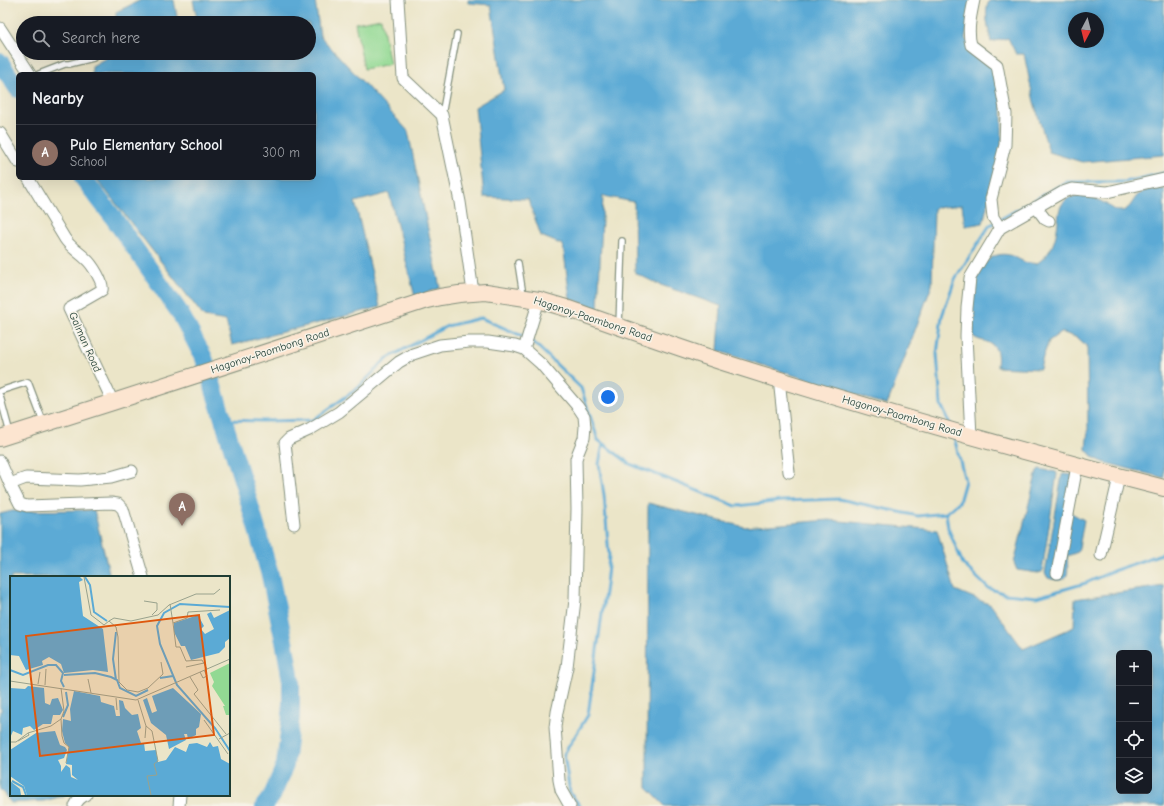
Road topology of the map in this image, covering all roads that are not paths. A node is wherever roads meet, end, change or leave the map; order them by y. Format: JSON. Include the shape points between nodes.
{"nodes":[{"id":1,"x":398,"y":0,"type":"edge"},
{"id":2,"x":974,"y":0,"type":"edge"},
{"id":3,"x":0,"y":28,"type":"edge"},
{"id":4,"x":457,"y":34,"type":"dead end"},
{"id":5,"x":16,"y":53,"type":"edge"},
{"id":6,"x":21,"y":60,"type":"edge"},
{"id":7,"x":84,"y":60,"type":"edge"},
{"id":8,"x":29,"y":72,"type":"edge"},
{"id":9,"x":45,"y":72,"type":"edge"},
{"id":10,"x":442,"y":115,"type":"junction"},
{"id":11,"x":0,"y":133,"type":"edge"},
{"id":12,"x":16,"y":159,"type":"edge"},
{"id":13,"x":1164,"y":179,"type":"edge"},
{"id":14,"x":29,"y":180,"type":"edge"},
{"id":15,"x":1036,"y":207,"type":"junction"},
{"id":16,"x":1049,"y":221,"type":"dead end"},
{"id":17,"x":997,"y":223,"type":"junction"},
{"id":18,"x":622,"y":241,"type":"dead end"},
{"id":19,"x":518,"y":263,"type":"dead end"},
{"id":20,"x":474,"y":292,"type":"junction"},
{"id":21,"x":531,"y":298,"type":"junction"},
{"id":22,"x":619,"y":326,"type":"junction"},
{"id":23,"x":527,"y":340,"type":"junction"},
{"id":24,"x":778,"y":379,"type":"junction"},
{"id":25,"x":0,"y":391,"type":"edge"},
{"id":26,"x":0,"y":396,"type":"edge"},
{"id":27,"x":113,"y":402,"type":"junction"},
{"id":28,"x":44,"y":424,"type":"junction"},
{"id":29,"x":967,"y":435,"type":"junction"},
{"id":30,"x":5,"y":436,"type":"edge"},
{"id":31,"x":0,"y":461,"type":"edge"},
{"id":32,"x":1076,"y":466,"type":"junction"},
{"id":33,"x":132,"y":472,"type":"dead end"},
{"id":34,"x":789,"y":472,"type":"dead end"},
{"id":35,"x":1119,"y":477,"type":"junction"},
{"id":36,"x":10,"y":484,"type":"junction"},
{"id":37,"x":1164,"y":488,"type":"edge"},
{"id":38,"x":294,"y":524,"type":"dead end"},
{"id":39,"x":1101,"y":555,"type":"dead end"},
{"id":40,"x":1057,"y":572,"type":"dead end"},
{"id":41,"x":143,"y":576,"type":"edge"},
{"id":42,"x":83,"y":796,"type":"edge"},
{"id":43,"x":180,"y":796,"type":"edge"},
{"id":44,"x":75,"y":806,"type":"edge"},
{"id":45,"x":179,"y":806,"type":"edge"},
{"id":46,"x":570,"y":806,"type":"edge"}],
"edges":[{"from":1,"to":10,"type":"street","via":[[402,78]]},
{"from":2,"to":17,"type":"street","via":[[969,25],[971,45],[997,65],[1006,114],[1005,146],[991,199]]},
{"from":3,"to":5,"type":"street"},
{"from":4,"to":10,"type":"lane"},
{"from":6,"to":8,"type":"street"},
{"from":7,"to":9,"type":"lane"},
{"from":10,"to":20,"type":"street","via":[[460,202]]},
{"from":11,"to":12,"type":"street"},
{"from":13,"to":15,"type":"street","via":[[1106,192],[1072,189]]},
{"from":14,"to":27,"type":"street","name":"Galman Road","via":[[68,243],[87,259],[102,283],[102,290],[69,309]]},
{"from":15,"to":16,"type":"street"},
{"from":15,"to":17,"type":"street"},
{"from":17,"to":29,"type":"street","via":[[970,278],[966,314]]},
{"from":18,"to":22,"type":"lane"},
{"from":19,"to":21,"type":"lane"},
{"from":20,"to":21,"type":"main road","name":"Hagonoy-Paombong Road"},
{"from":20,"to":27,"type":"main road","name":"Hagonoy-Paombong Road","via":[[427,300]]},
{"from":21,"to":22,"type":"main road","name":"Hagonoy-Paombong Road"},
{"from":21,"to":23,"type":"street"},
{"from":22,"to":24,"type":"main road","name":"Hagonoy-Paombong Road"},
{"from":23,"to":38,"type":"street","via":[[515,346],[469,342],[440,345],[413,354],[399,362],[339,412],[286,441]]},
{"from":23,"to":46,"type":"street","via":[[540,364],[584,416],[584,438],[576,459],[575,600],[567,667],[556,727],[559,780],[561,790]]},
{"from":24,"to":29,"type":"main road","name":"Hagonoy-Paombong Road"},
{"from":24,"to":34,"type":"street"},
{"from":25,"to":28,"type":"lane","via":[[28,382]]},
{"from":26,"to":30,"type":"lane"},
{"from":27,"to":28,"type":"main road","name":"Hagonoy-Paombong Road"},
{"from":28,"to":30,"type":"main road","name":"Hagonoy-Paombong Road"},
{"from":29,"to":32,"type":"main road","name":"Hagonoy-Paombong Road"},
{"from":31,"to":36,"type":"street"},
{"from":32,"to":35,"type":"main road","name":"Hagonoy-Paombong Road"},
{"from":32,"to":40,"type":"street"},
{"from":33,"to":36,"type":"street","via":[[80,480],[26,478]]},
{"from":35,"to":37,"type":"main road","name":"Hagonoy-Paombong Road"},
{"from":35,"to":39,"type":"street"},
{"from":36,"to":41,"type":"street","via":[[20,504],[27,506],[118,504],[123,509]]},
{"from":42,"to":44,"type":"street"},
{"from":43,"to":45,"type":"street"}]}
